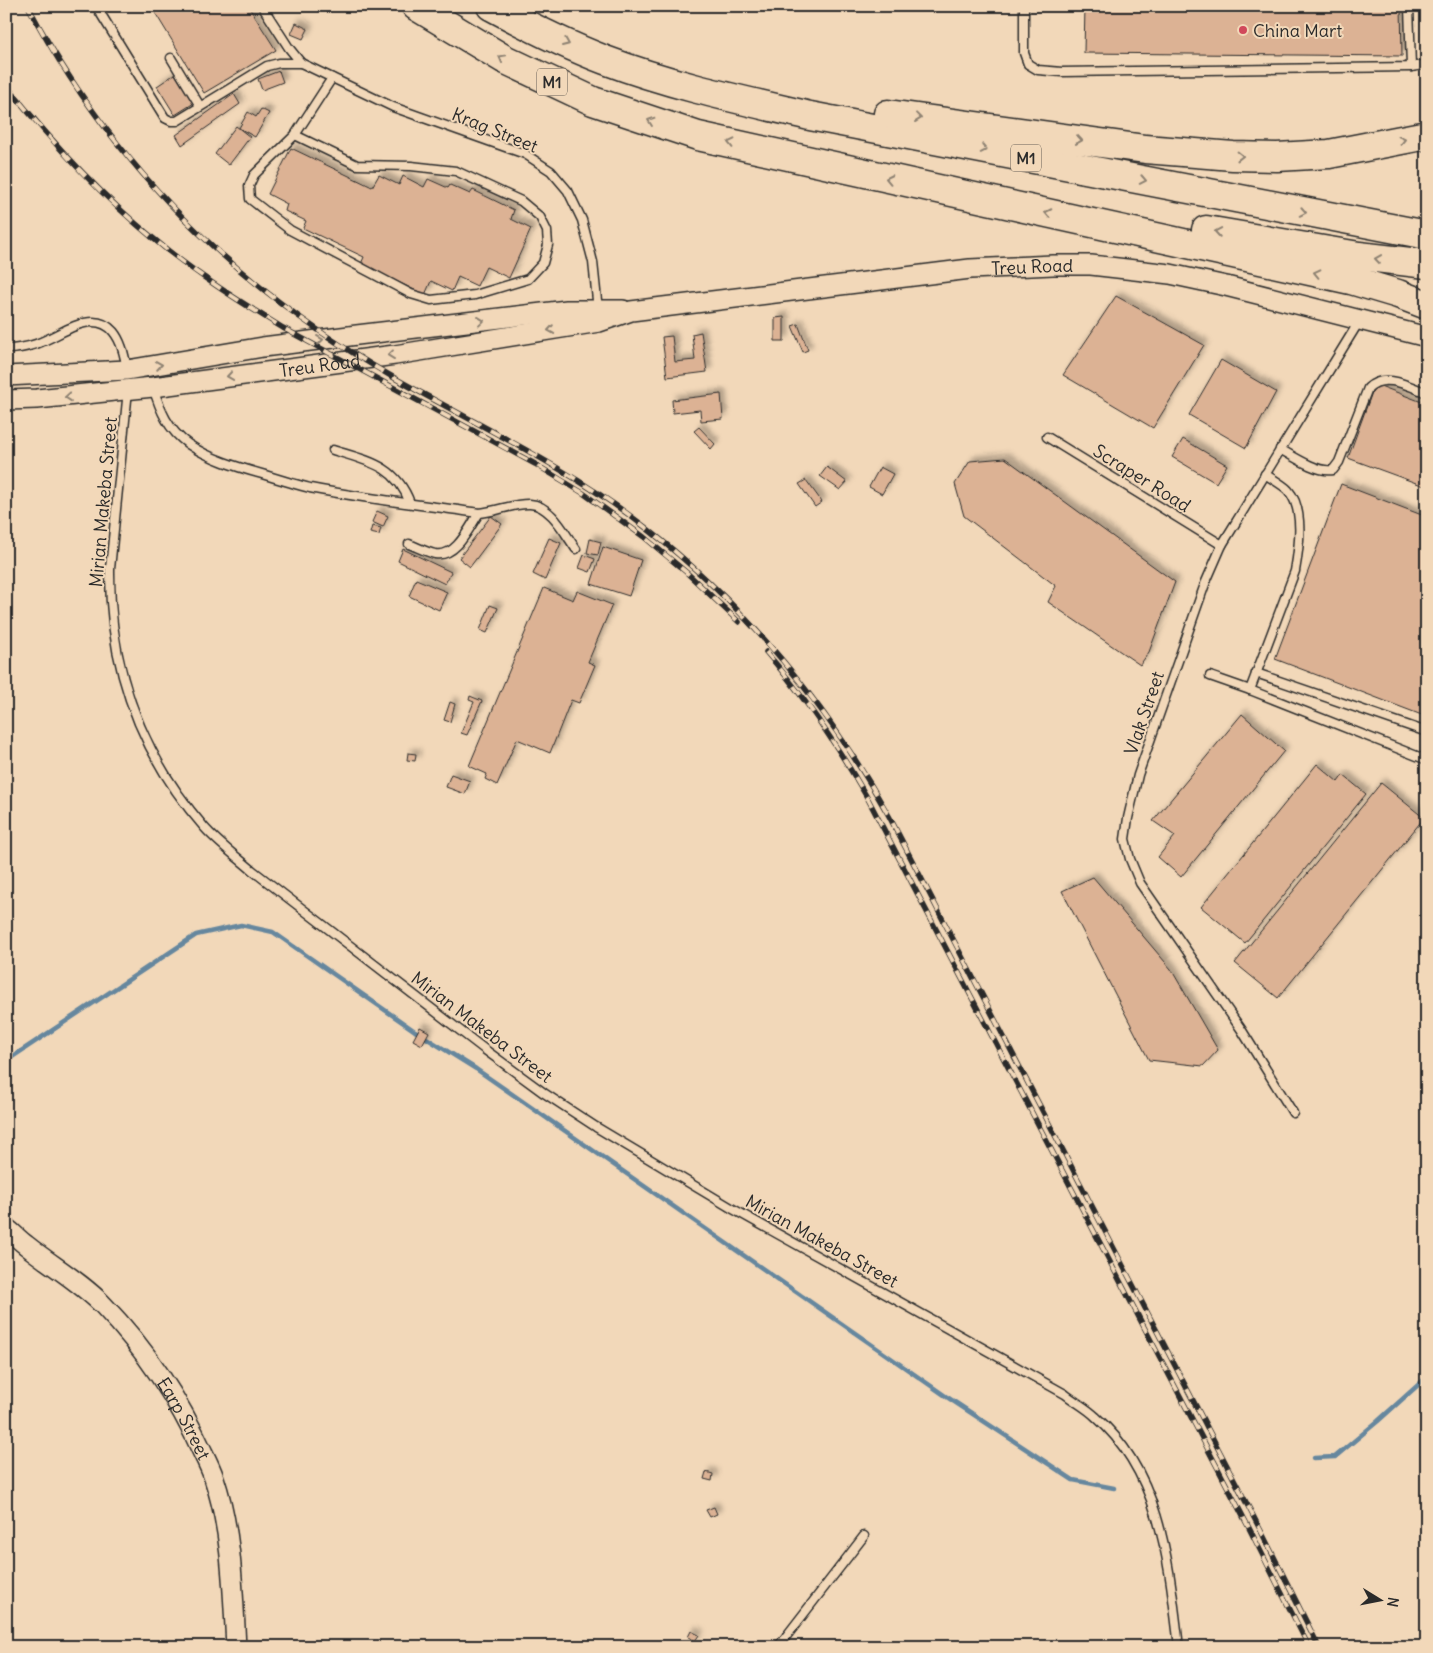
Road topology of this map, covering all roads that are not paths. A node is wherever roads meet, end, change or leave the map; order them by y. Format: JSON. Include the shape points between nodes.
{"nodes":[{"id":1,"x":96,"y":6,"type":"edge"},
{"id":2,"x":262,"y":6,"type":"edge"},
{"id":3,"x":416,"y":6,"type":"edge"},
{"id":4,"x":492,"y":6,"type":"edge"},
{"id":5,"x":1024,"y":6,"type":"edge"},
{"id":6,"x":1409,"y":6,"type":"edge"},
{"id":7,"x":171,"y":58,"type":"dead end"},
{"id":8,"x":1427,"y":61,"type":"edge"},
{"id":9,"x":301,"y":63,"type":"junction"},
{"id":10,"x":1412,"y":67,"type":"junction"},
{"id":11,"x":332,"y":78,"type":"junction"},
{"id":12,"x":713,"y":94,"type":"junction"},
{"id":13,"x":200,"y":106,"type":"junction"},
{"id":14,"x":296,"y":135,"type":"junction"},
{"id":15,"x":1427,"y":135,"type":"edge"},
{"id":16,"x":1096,"y":223,"type":"junction"},
{"id":17,"x":1427,"y":235,"type":"edge"},
{"id":18,"x":1427,"y":264,"type":"edge"},
{"id":19,"x":1427,"y":305,"type":"edge"},
{"id":20,"x":599,"y":316,"type":"junction"},
{"id":21,"x":1360,"y":320,"type":"junction"},
{"id":22,"x":1427,"y":337,"type":"edge"},
{"id":23,"x":6,"y":349,"type":"edge"},
{"id":24,"x":127,"y":370,"type":"junction"},
{"id":25,"x":6,"y":376,"type":"edge"},
{"id":26,"x":154,"y":387,"type":"junction"},
{"id":27,"x":128,"y":390,"type":"junction"},
{"id":28,"x":1427,"y":393,"type":"edge"},
{"id":29,"x":6,"y":400,"type":"edge"},
{"id":30,"x":1046,"y":437,"type":"dead end"},
{"id":31,"x":1280,"y":449,"type":"junction"},
{"id":32,"x":333,"y":450,"type":"dead end"},
{"id":33,"x":1265,"y":474,"type":"junction"},
{"id":34,"x":410,"y":503,"type":"junction"},
{"id":35,"x":479,"y":513,"type":"junction"},
{"id":36,"x":409,"y":544,"type":"dead end"},
{"id":37,"x":1222,"y":545,"type":"junction"},
{"id":38,"x":576,"y":549,"type":"dead end"},
{"id":39,"x":1256,"y":673,"type":"junction"},
{"id":40,"x":1210,"y":676,"type":"dead end"},
{"id":41,"x":1250,"y":690,"type":"junction"},
{"id":42,"x":1427,"y":732,"type":"edge"},
{"id":43,"x":1427,"y":760,"type":"edge"},
{"id":44,"x":1293,"y":1113,"type":"dead end"},
{"id":45,"x":6,"y":1228,"type":"edge"},
{"id":46,"x":6,"y":1238,"type":"edge"},
{"id":47,"x":27,"y":1246,"type":"junction"},
{"id":48,"x":864,"y":1536,"type":"dead end"},
{"id":49,"x":236,"y":1647,"type":"edge"},
{"id":50,"x":778,"y":1647,"type":"edge"},
{"id":51,"x":1179,"y":1647,"type":"edge"}],
"edges":[{"from":1,"to":13,"type":"lane","via":[[165,118],[177,120]]},
{"from":2,"to":9,"type":"lane"},
{"from":16,"to":3,"type":"highway","number":"M1","one_way":true,"via":[[688,133],[593,101],[504,59]]},
{"from":4,"to":12,"type":"highway","number":"M1","one_way":true,"via":[[535,30],[605,60]]},
{"from":5,"to":10,"type":"lane","via":[[1024,53],[1028,64],[1038,70]]},
{"from":6,"to":10,"type":"lane"},
{"from":7,"to":13,"type":"lane"},
{"from":8,"to":10,"type":"lane"},
{"from":9,"to":11,"type":"lane","name":"Krag Street"},
{"from":9,"to":13,"type":"lane","via":[[278,62],[267,66]]},
{"from":11,"to":14,"type":"lane"},
{"from":11,"to":20,"type":"lane","name":"Krag Street","via":[[392,107],[525,154],[551,171],[568,191],[582,220],[593,262]]},
{"from":12,"to":15,"type":"highway","one_way":true,"via":[[749,94],[1145,149],[1233,156],[1328,154]]},
{"from":12,"to":17,"type":"highway","number":"M1","one_way":true,"via":[[820,118]]},
{"from":14,"to":14,"type":"lane","via":[[254,175],[249,186],[250,199],[290,230],[411,294],[431,300],[475,295],[528,279],[543,264],[548,246],[547,231],[540,217],[521,201],[456,172],[357,164]]},
{"from":18,"to":16,"type":"highway","one_way":true,"via":[[1359,256],[1181,225],[1131,221]]},
{"from":19,"to":16,"type":"highway","number":"M1","one_way":true,"via":[[1351,280]]},
{"from":20,"to":21,"type":"street","name":"Treu Road","via":[[616,309],[631,311],[970,269],[1053,264],[1170,274]]},
{"from":24,"to":20,"type":"street","name":"Treu Road","one_way":true,"via":[[273,346],[567,310]]},
{"from":20,"to":26,"type":"street","name":"Treu Road","one_way":true,"via":[[396,355]]},
{"from":21,"to":22,"type":"street","name":"Treu Road"},
{"from":21,"to":31,"type":"lane","name":"Vlak Street"},
{"from":23,"to":24,"type":"lane","name":"Mirian Makeba Street","via":[[34,344],[86,322],[99,323],[116,334]]},
{"from":24,"to":25,"type":"street","name":"Treu Road"},
{"from":24,"to":27,"type":"lane","name":"Mirian Makeba Street"},
{"from":26,"to":27,"type":"street","name":"Treu Road"},
{"from":26,"to":34,"type":"lane","via":[[160,409],[170,427],[188,444],[209,456],[308,487]]},
{"from":27,"to":29,"type":"street","name":"Treu Road","one_way":true,"via":[[37,400]]},
{"from":27,"to":51,"type":"lane","name":"Mirian Makeba Street","via":[[110,569],[117,656],[136,721],[151,751],[204,827],[252,870],[544,1093],[733,1209],[1065,1394],[1096,1417],[1137,1466],[1152,1500],[1165,1548]]},
{"from":28,"to":31,"type":"lane","via":[[1387,380],[1373,383],[1333,470],[1304,463]]},
{"from":30,"to":37,"type":"lane","name":"Scraper Road"},
{"from":31,"to":33,"type":"lane","name":"Vlak Street"},
{"from":32,"to":34,"type":"lane","via":[[387,469],[406,492]]},
{"from":33,"to":37,"type":"lane","name":"Vlak Street"},
{"from":33,"to":39,"type":"lane","via":[[1288,490],[1296,505],[1300,534],[1295,571]]},
{"from":34,"to":35,"type":"lane"},
{"from":35,"to":36,"type":"lane","via":[[454,549],[445,554],[435,554]]},
{"from":35,"to":38,"type":"lane","via":[[529,504],[539,506],[553,516]]},
{"from":37,"to":44,"type":"lane","name":"Vlak Street","via":[[1205,584],[1138,775],[1125,839],[1140,883]]},
{"from":39,"to":41,"type":"lane"},
{"from":39,"to":42,"type":"lane"},
{"from":40,"to":41,"type":"lane"},
{"from":41,"to":43,"type":"lane"},
{"from":45,"to":47,"type":"street","name":"Earp Street"},
{"from":46,"to":47,"type":"street","name":"Earp Street"},
{"from":47,"to":49,"type":"street","name":"Earp Street","via":[[68,1274],[104,1306],[170,1391],[196,1436],[214,1477],[224,1521]]},
{"from":48,"to":50,"type":"lane"}]}
